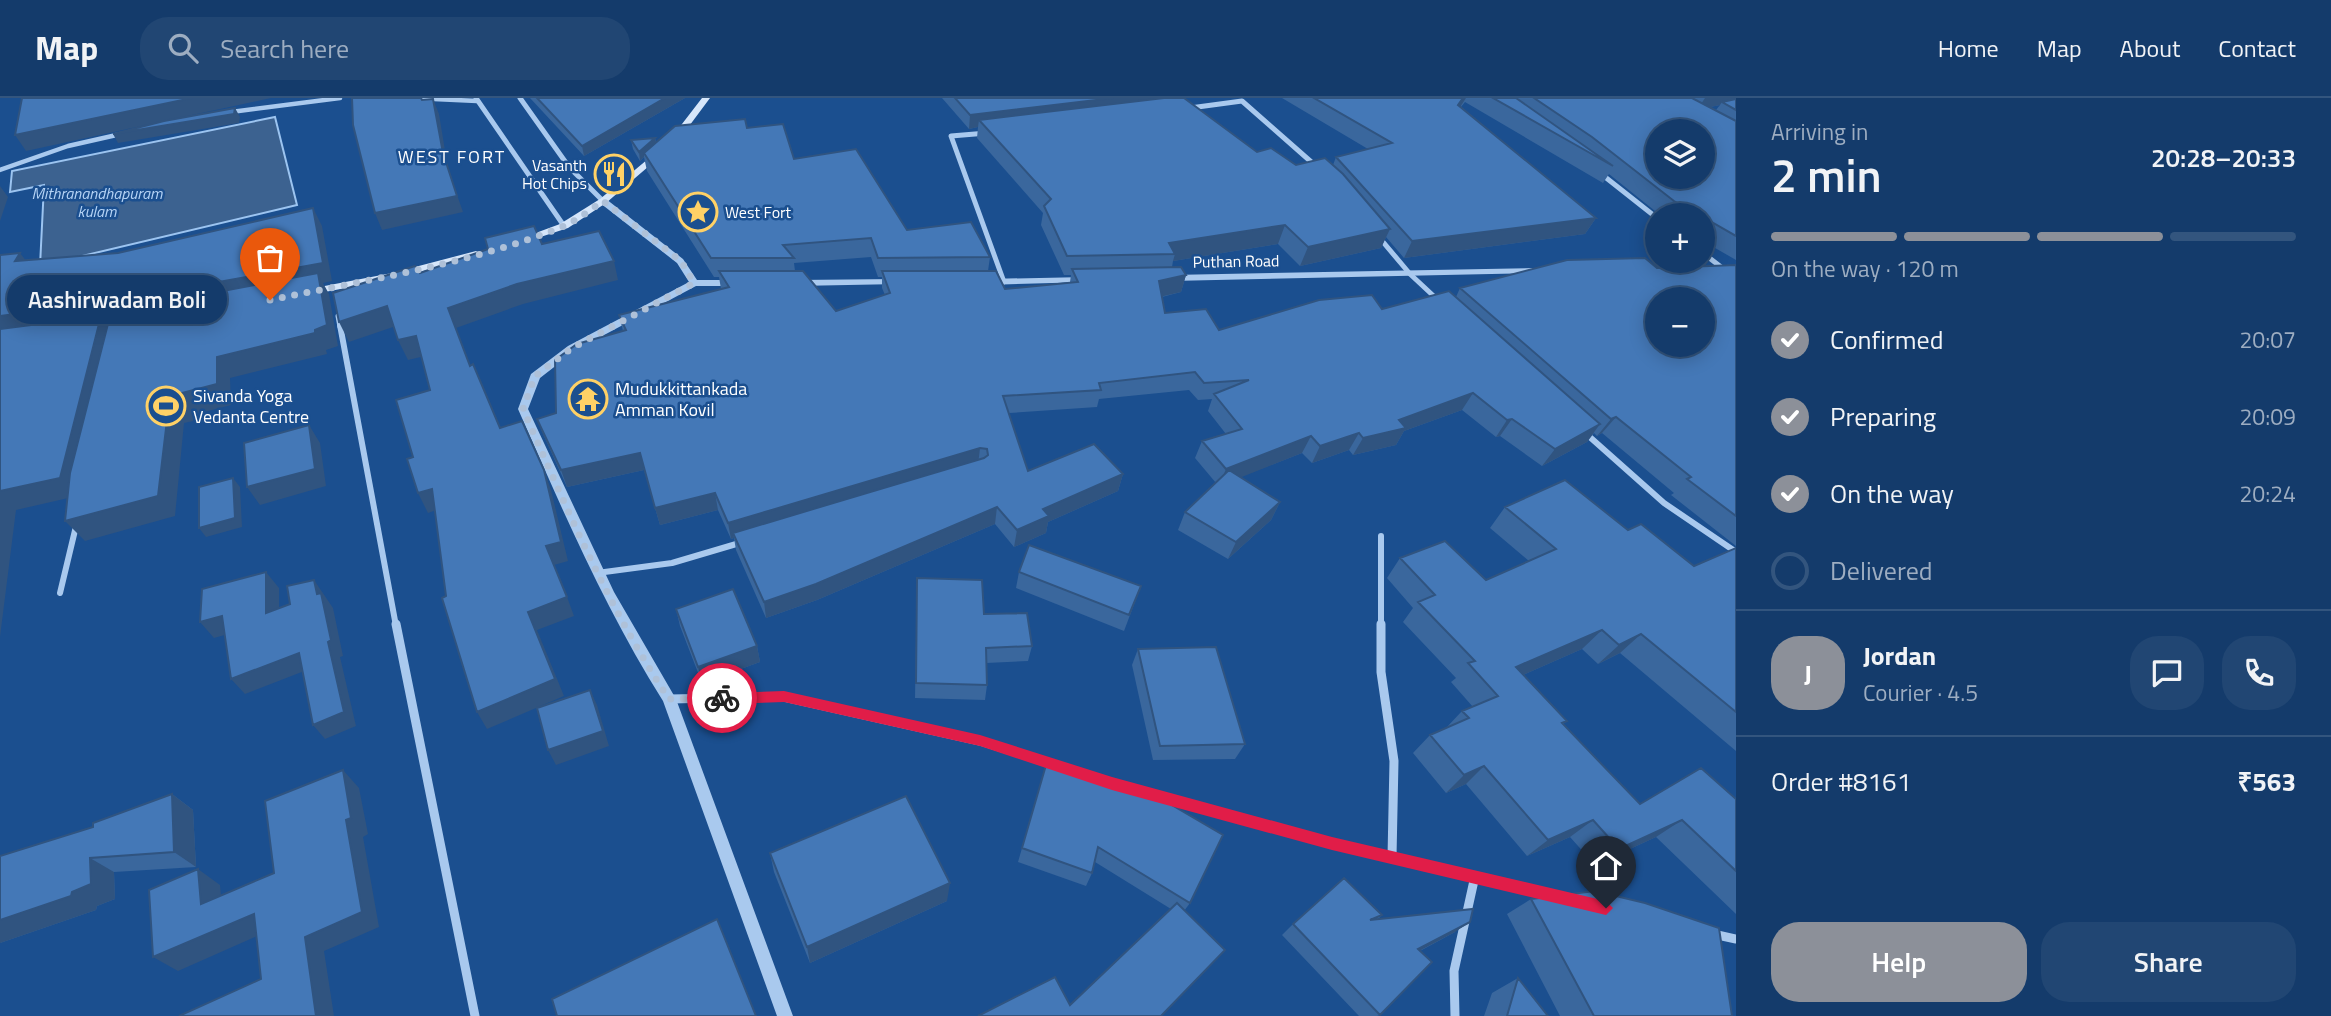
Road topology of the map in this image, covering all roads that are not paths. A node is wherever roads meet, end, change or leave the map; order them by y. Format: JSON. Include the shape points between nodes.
{"nodes":[{"id":1,"x":340,"y":98,"type":"edge"},
{"id":2,"x":412,"y":98,"type":"edge"},
{"id":3,"x":520,"y":98,"type":"edge"},
{"id":4,"x":706,"y":98,"type":"edge"},
{"id":5,"x":476,"y":99,"type":"edge"},
{"id":6,"x":1240,"y":99,"type":"edge"},
{"id":7,"x":1188,"y":108,"type":"edge"},
{"id":8,"x":228,"y":112,"type":"edge"},
{"id":9,"x":134,"y":131,"type":"edge"},
{"id":10,"x":1001,"y":132,"type":"edge"},
{"id":11,"x":0,"y":170,"type":"edge"},
{"id":12,"x":1322,"y":172,"type":"edge"},
{"id":13,"x":1598,"y":172,"type":"edge"},
{"id":14,"x":603,"y":201,"type":"junction"},
{"id":15,"x":1645,"y":209,"type":"edge"},
{"id":16,"x":564,"y":226,"type":"junction"},
{"id":17,"x":1374,"y":231,"type":"edge"},
{"id":18,"x":503,"y":246,"type":"edge"},
{"id":19,"x":491,"y":250,"type":"edge"},
{"id":20,"x":1715,"y":262,"type":"edge"},
{"id":21,"x":1715,"y":267,"type":"edge"},
{"id":22,"x":1721,"y":267,"type":"junction"},
{"id":23,"x":1736,"y":267,"type":"edge"},
{"id":24,"x":1545,"y":271,"type":"edge"},
{"id":25,"x":1409,"y":274,"type":"junction"},
{"id":26,"x":1162,"y":278,"type":"edge"},
{"id":27,"x":1096,"y":280,"type":"edge"},
{"id":28,"x":914,"y":282,"type":"edge"},
{"id":29,"x":978,"y":282,"type":"edge"},
{"id":30,"x":1004,"y":282,"type":"junction"},
{"id":31,"x":694,"y":283,"type":"junction"},
{"id":32,"x":750,"y":283,"type":"edge"},
{"id":33,"x":778,"y":283,"type":"edge"},
{"id":34,"x":333,"y":287,"type":"junction"},
{"id":35,"x":297,"y":295,"type":"edge"},
{"id":36,"x":1450,"y":312,"type":"edge"},
{"id":37,"x":1572,"y":422,"type":"edge"},
{"id":38,"x":79,"y":513,"type":"edge"},
{"id":39,"x":1381,"y":536,"type":"dead end"},
{"id":40,"x":749,"y":540,"type":"edge"},
{"id":41,"x":1736,"y":552,"type":"edge"},
{"id":42,"x":596,"y":573,"type":"junction"},
{"id":43,"x":60,"y":593,"type":"dead end"},
{"id":44,"x":669,"y":699,"type":"junction"},
{"id":45,"x":1392,"y":857,"type":"junction"},
{"id":46,"x":1475,"y":876,"type":"junction"},
{"id":47,"x":1580,"y":901,"type":"edge"},
{"id":48,"x":1697,"y":930,"type":"edge"},
{"id":49,"x":1736,"y":939,"type":"edge"},
{"id":50,"x":475,"y":1016,"type":"edge"},
{"id":51,"x":785,"y":1016,"type":"edge"},
{"id":52,"x":1455,"y":1016,"type":"edge"}],
"edges":[{"from":1,"to":8,"type":"street"},
{"from":2,"to":5,"type":"street"},
{"from":3,"to":14,"type":"street","via":[[569,167]]},
{"from":4,"to":14,"type":"main road","via":[[683,132]]},
{"from":5,"to":16,"type":"street"},
{"from":6,"to":7,"type":"street"},
{"from":6,"to":12,"type":"street"},
{"from":9,"to":11,"type":"street","via":[[68,146]]},
{"from":10,"to":30,"type":"street","via":[[951,136]]},
{"from":13,"to":15,"type":"street"},
{"from":14,"to":16,"type":"main road"},
{"from":14,"to":31,"type":"street","via":[[681,261]]},
{"from":16,"to":18,"type":"main road"},
{"from":17,"to":25,"type":"street"},
{"from":19,"to":34,"type":"main road"},
{"from":20,"to":22,"type":"street"},
{"from":21,"to":22,"type":"street"},
{"from":22,"to":23,"type":"street"},
{"from":24,"to":25,"type":"street","name":"Puthan Road"},
{"from":25,"to":26,"type":"street","name":"Puthan Road"},
{"from":25,"to":36,"type":"street"},
{"from":27,"to":30,"type":"street"},
{"from":28,"to":33,"type":"street"},
{"from":29,"to":30,"type":"street"},
{"from":31,"to":32,"type":"street"},
{"from":31,"to":42,"type":"street","via":[[572,348],[535,376],[523,409]]},
{"from":34,"to":35,"type":"main road"},
{"from":34,"to":50,"type":"street","via":[[361,451]]},
{"from":37,"to":41,"type":"street","via":[[1664,503]]},
{"from":38,"to":43,"type":"street"},
{"from":39,"to":45,"type":"street","via":[[1381,672],[1394,761]]},
{"from":40,"to":42,"type":"street","via":[[671,564]]},
{"from":42,"to":44,"type":"street","via":[[638,653]]},
{"from":44,"to":45,"type":"street","via":[[784,697],[980,741],[1112,783]]},
{"from":44,"to":51,"type":"street"},
{"from":45,"to":46,"type":"street"},
{"from":46,"to":47,"type":"street"},
{"from":46,"to":52,"type":"street","via":[[1454,971]]},
{"from":48,"to":49,"type":"street"}]}
